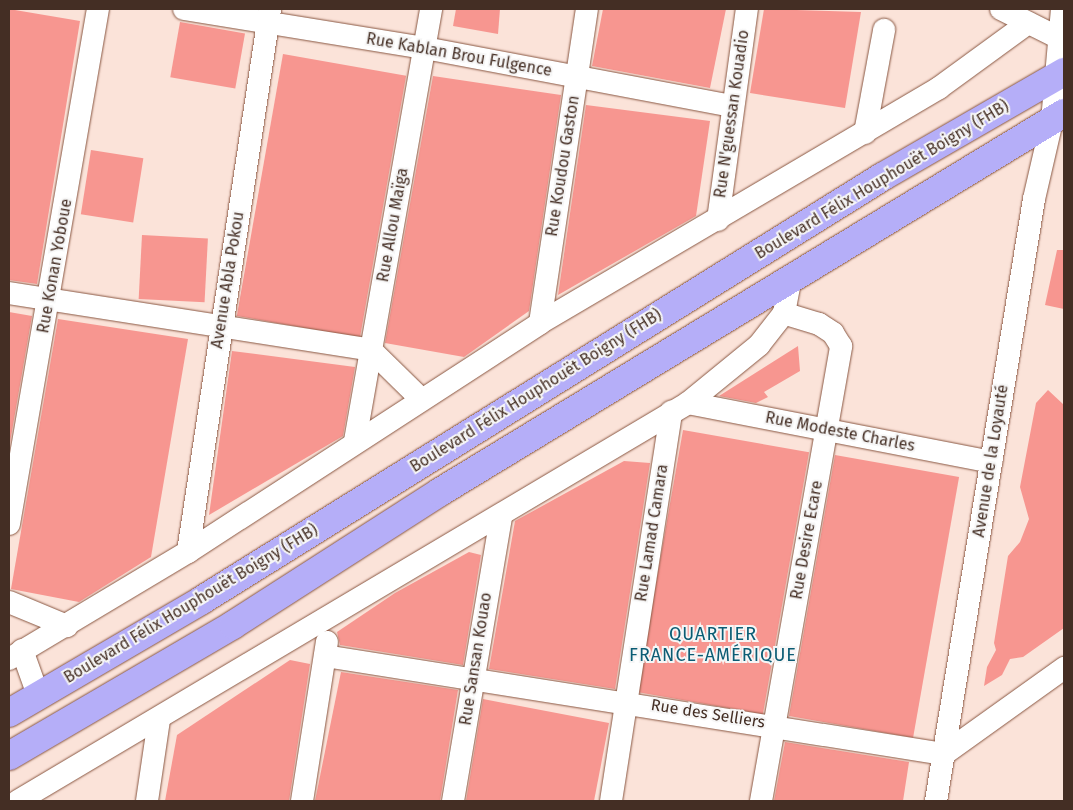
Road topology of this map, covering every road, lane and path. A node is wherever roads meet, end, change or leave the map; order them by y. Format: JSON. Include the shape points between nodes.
{"nodes":[{"id":1,"x":98,"y":9,"type":"edge"},
{"id":2,"x":184,"y":9,"type":"edge"},
{"id":3,"x":431,"y":9,"type":"edge"},
{"id":4,"x":587,"y":9,"type":"edge"},
{"id":5,"x":747,"y":9,"type":"edge"},
{"id":6,"x":1001,"y":9,"type":"edge"},
{"id":7,"x":1062,"y":9,"type":"edge"},
{"id":8,"x":269,"y":16,"type":"edge"},
{"id":9,"x":1028,"y":23,"type":"junction"},
{"id":10,"x":884,"y":30,"type":"dead end"},
{"id":11,"x":1059,"y":38,"type":"junction"},
{"id":12,"x":425,"y":48,"type":"junction"},
{"id":13,"x":1060,"y":75,"type":"edge"},
{"id":14,"x":578,"y":76,"type":"junction"},
{"id":15,"x":732,"y":106,"type":"junction"},
{"id":16,"x":1058,"y":117,"type":"edge"},
{"id":17,"x":865,"y":133,"type":"junction"},
{"id":18,"x":718,"y":220,"type":"junction"},
{"id":19,"x":791,"y":277,"type":"junction"},
{"id":20,"x":9,"y":293,"type":"edge"},
{"id":21,"x":50,"y":300,"type":"junction"},
{"id":22,"x":784,"y":313,"type":"junction"},
{"id":23,"x":540,"y":323,"type":"junction"},
{"id":24,"x":221,"y":326,"type":"junction"},
{"id":25,"x":371,"y":350,"type":"junction"},
{"id":26,"x":420,"y":398,"type":"junction"},
{"id":27,"x":680,"y":408,"type":"junction"},
{"id":28,"x":827,"y":430,"type":"junction"},
{"id":29,"x":355,"y":441,"type":"junction"},
{"id":30,"x":991,"y":462,"type":"junction"},
{"id":31,"x":501,"y":516,"type":"junction"},
{"id":32,"x":9,"y":524,"type":"edge"},
{"id":33,"x":188,"y":552,"type":"junction"},
{"id":34,"x":9,"y":602,"type":"edge"},
{"id":35,"x":330,"y":619,"type":"junction"},
{"id":36,"x":67,"y":626,"type":"junction"},
{"id":37,"x":15,"y":654,"type":"edge"},
{"id":38,"x":325,"y":656,"type":"junction"},
{"id":39,"x":1064,"y":668,"type":"edge"},
{"id":40,"x":474,"y":680,"type":"junction"},
{"id":41,"x":38,"y":695,"type":"junction"},
{"id":42,"x":626,"y":702,"type":"junction"},
{"id":43,"x":9,"y":713,"type":"edge"},
{"id":44,"x":159,"y":720,"type":"junction"},
{"id":45,"x":774,"y":724,"type":"junction"},
{"id":46,"x":944,"y":754,"type":"junction"},
{"id":47,"x":9,"y":756,"type":"edge"},
{"id":48,"x":18,"y":801,"type":"edge"},
{"id":49,"x":147,"y":801,"type":"edge"},
{"id":50,"x":302,"y":801,"type":"edge"},
{"id":51,"x":453,"y":801,"type":"edge"},
{"id":52,"x":611,"y":801,"type":"edge"},
{"id":53,"x":761,"y":801,"type":"edge"},
{"id":54,"x":936,"y":801,"type":"edge"}],
"edges":[{"from":1,"to":21,"type":"street","name":"Rue Konan Yoboue"},
{"from":2,"to":8,"type":"street","name":"Rue Kablan Brou Fulgence"},
{"from":3,"to":12,"type":"street","name":"Rue Allou Maïga"},
{"from":4,"to":14,"type":"street","name":"Rue Koudou Gaston"},
{"from":5,"to":15,"type":"street","name":"Rue N'guessan Kouadio"},
{"from":6,"to":9,"type":"street"},
{"from":7,"to":11,"type":"street","name":"Avenue de la Loyauté"},
{"from":8,"to":12,"type":"street","name":"Rue Kablan Brou Fulgence"},
{"from":8,"to":24,"type":"street","name":"Avenue Abla Pokou"},
{"from":9,"to":11,"type":"street"},
{"from":9,"to":17,"type":"street","via":[[990,54]]},
{"from":10,"to":17,"type":"street"},
{"from":11,"to":13,"type":"street","name":"Avenue de la Loyauté"},
{"from":12,"to":14,"type":"street","name":"Rue Kablan Brou Fulgence"},
{"from":12,"to":25,"type":"street","name":"Rue Allou Maïga"},
{"from":13,"to":16,"type":"street","name":"Avenue de la Loyauté"},
{"from":13,"to":41,"type":"main road","name":"Boulevard Félix Houphouët Boigny (FHB)","via":[[882,177],[202,600]]},
{"from":14,"to":15,"type":"street","name":"Rue Kablan Brou Fulgence"},
{"from":14,"to":23,"type":"street","name":"Rue Koudou Gaston"},
{"from":15,"to":18,"type":"street","name":"Rue N'guessan Kouadio"},
{"from":16,"to":19,"type":"main road"},
{"from":16,"to":30,"type":"street","name":"Avenue de la Loyauté","via":[[1034,199]]},
{"from":17,"to":18,"type":"street"},
{"from":18,"to":23,"type":"street"},
{"from":19,"to":22,"type":"street"},
{"from":19,"to":47,"type":"main road","via":[[440,492],[233,625]]},
{"from":20,"to":21,"type":"street"},
{"from":21,"to":24,"type":"street"},
{"from":21,"to":32,"type":"street","name":"Rue Konan Yoboue"},
{"from":22,"to":27,"type":"street","via":[[759,345]]},
{"from":22,"to":28,"type":"street","name":"Rue Desire Ecare","via":[[819,324],[833,333],[841,346]]},
{"from":23,"to":26,"type":"street"},
{"from":24,"to":25,"type":"street"},
{"from":24,"to":33,"type":"street","name":"Avenue Abla Pokou"},
{"from":25,"to":26,"type":"street"},
{"from":25,"to":29,"type":"street","name":"Rue Allou Maïga"},
{"from":26,"to":29,"type":"street"},
{"from":27,"to":28,"type":"street","name":"Rue Modeste Charles"},
{"from":27,"to":31,"type":"street"},
{"from":27,"to":42,"type":"street","name":"Rue Lamad Camara"},
{"from":28,"to":30,"type":"street","name":"Rue Modeste Charles"},
{"from":28,"to":45,"type":"street","name":"Rue Desire Ecare"},
{"from":29,"to":33,"type":"street"},
{"from":30,"to":46,"type":"street","name":"Avenue de la Loyauté"},
{"from":31,"to":35,"type":"street"},
{"from":31,"to":40,"type":"street","name":"Rue Sansan Kouao"},
{"from":33,"to":36,"type":"street"},
{"from":34,"to":36,"type":"street"},
{"from":35,"to":38,"type":"street"},
{"from":35,"to":44,"type":"street"},
{"from":36,"to":37,"type":"street"},
{"from":37,"to":41,"type":"street"},
{"from":38,"to":40,"type":"street","name":"Rue des Selliers"},
{"from":38,"to":50,"type":"street"},
{"from":39,"to":46,"type":"street"},
{"from":40,"to":42,"type":"street","name":"Rue des Selliers"},
{"from":40,"to":51,"type":"street","name":"Rue Sansan Kouao"},
{"from":41,"to":43,"type":"main road","name":"Boulevard Félix Houphouët Boigny (FHB)"},
{"from":42,"to":45,"type":"street","name":"Rue des Selliers"},
{"from":42,"to":52,"type":"street","name":"Rue Lamad Camara"},
{"from":44,"to":48,"type":"street"},
{"from":44,"to":49,"type":"street"},
{"from":45,"to":46,"type":"street","name":"Rue des Selliers"},
{"from":45,"to":53,"type":"street","name":"Rue Desire Ecare"},
{"from":46,"to":54,"type":"street","name":"Avenue de la Loyauté"}]}
